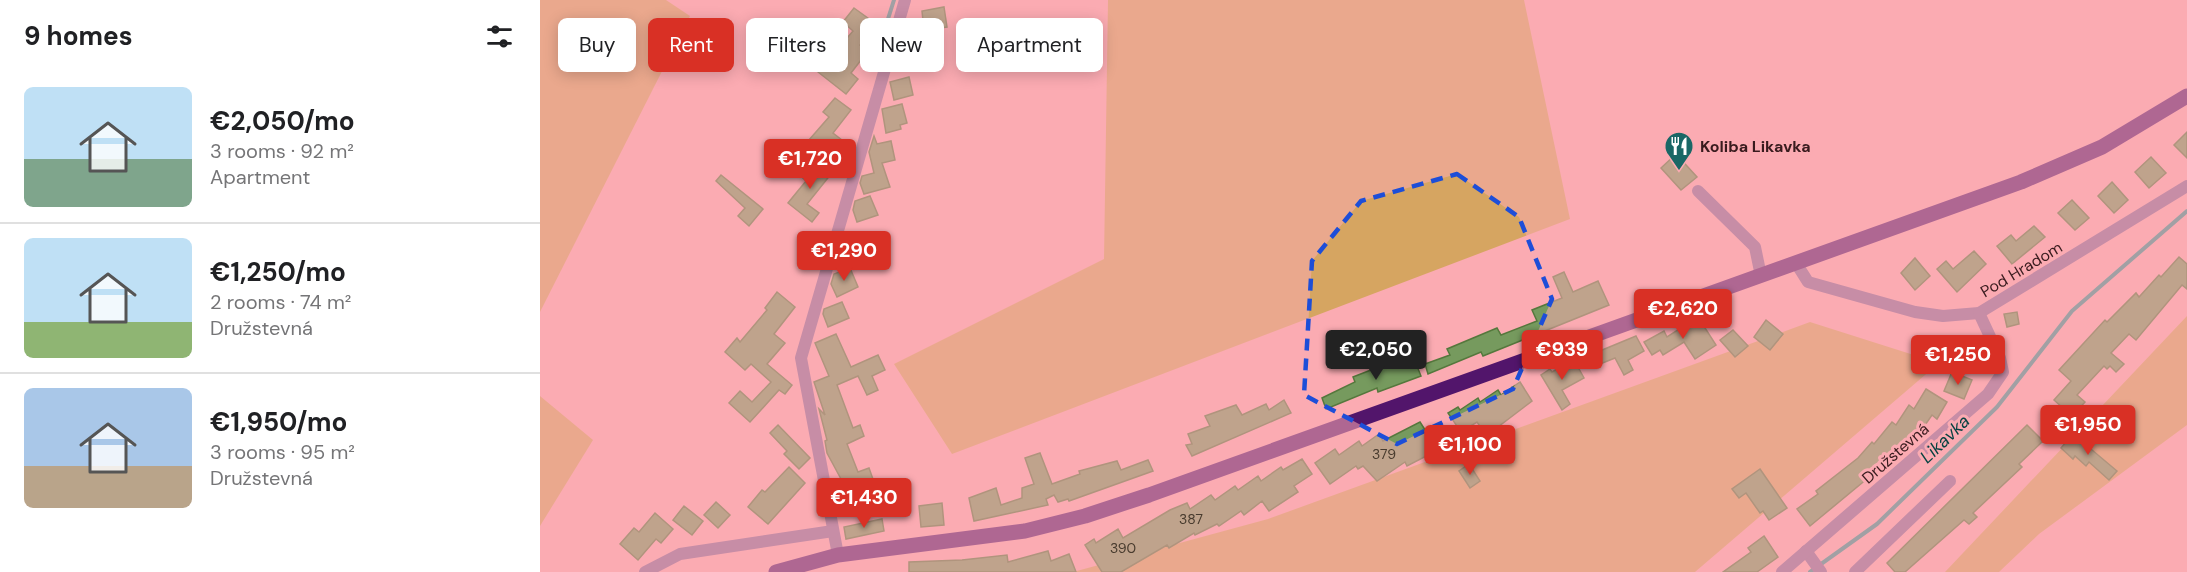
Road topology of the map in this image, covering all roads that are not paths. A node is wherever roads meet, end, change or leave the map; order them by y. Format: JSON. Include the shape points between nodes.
{"nodes":[{"id":1,"x":905,"y":0,"type":"edge"},
{"id":2,"x":2187,"y":96,"type":"edge"},
{"id":3,"x":2187,"y":186,"type":"edge"},
{"id":4,"x":1698,"y":191,"type":"dead end"},
{"id":5,"x":1796,"y":263,"type":"junction"},
{"id":6,"x":1761,"y":276,"type":"junction"},
{"id":7,"x":1979,"y":313,"type":"junction"},
{"id":8,"x":1950,"y":482,"type":"dead end"},
{"id":9,"x":833,"y":531,"type":"junction"},
{"id":10,"x":1806,"y":551,"type":"junction"},
{"id":11,"x":838,"y":555,"type":"junction"},
{"id":12,"x":645,"y":572,"type":"edge"},
{"id":13,"x":776,"y":572,"type":"edge"},
{"id":14,"x":1782,"y":572,"type":"edge"},
{"id":15,"x":1821,"y":572,"type":"edge"},
{"id":16,"x":1855,"y":572,"type":"edge"}],
"edges":[{"from":1,"to":9,"type":"street","via":[[801,358]]},
{"from":2,"to":5,"type":"main road","via":[[2128,134],[2065,163]]},
{"from":3,"to":7,"type":"street","name":"Pod Hradom"},
{"from":4,"to":6,"type":"street","via":[[1755,247]]},
{"from":5,"to":6,"type":"main road"},
{"from":5,"to":7,"type":"street","name":"Pod Hradom","via":[[1808,282],[1915,312],[1943,316]]},
{"from":6,"to":11,"type":"main road","via":[[1085,516],[984,538]]},
{"from":7,"to":10,"type":"street","name":"Družstevná","via":[[2003,372],[1988,394]]},
{"from":8,"to":16,"type":"street"},
{"from":9,"to":11,"type":"street"},
{"from":9,"to":12,"type":"street","via":[[680,554]]},
{"from":10,"to":14,"type":"street","name":"Družstevná"},
{"from":10,"to":15,"type":"street"},
{"from":11,"to":13,"type":"main road"}]}
